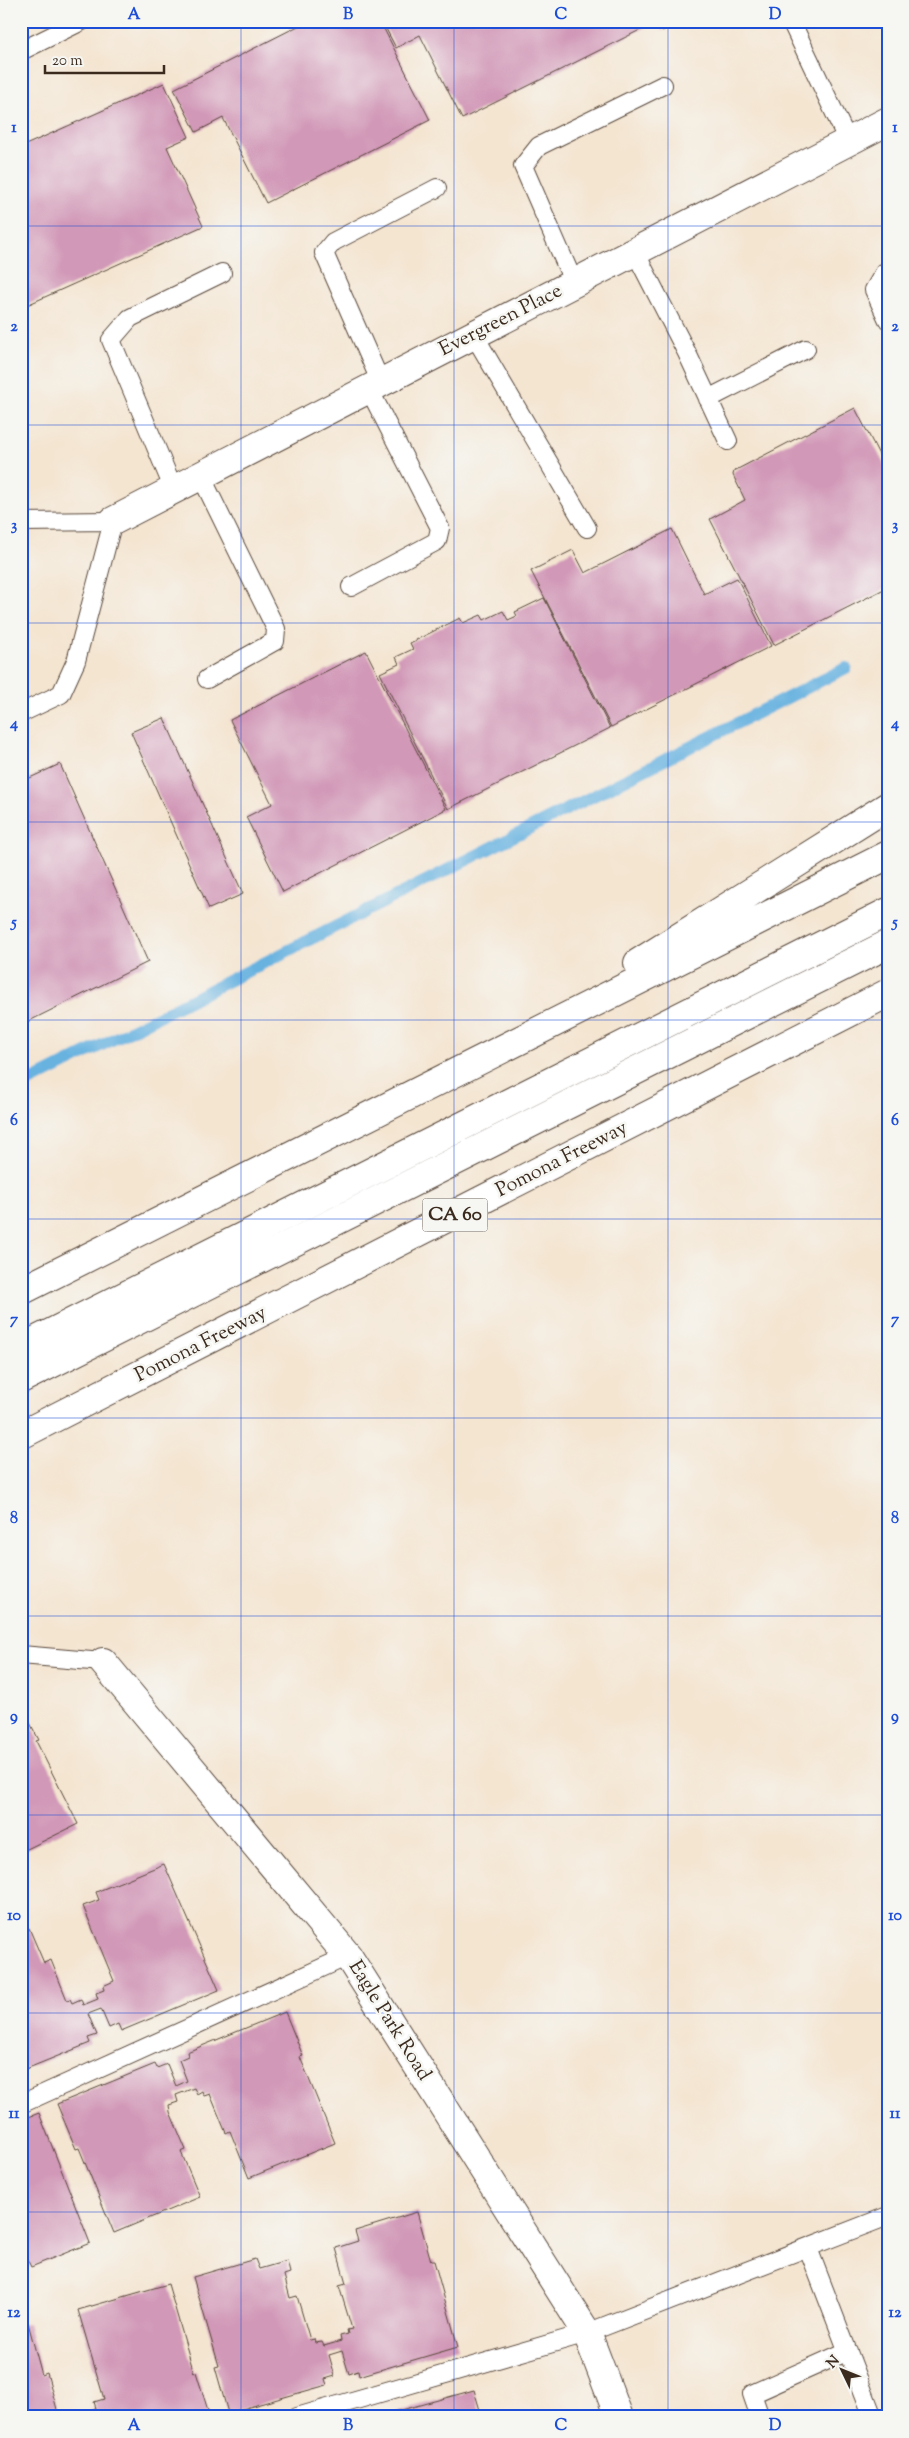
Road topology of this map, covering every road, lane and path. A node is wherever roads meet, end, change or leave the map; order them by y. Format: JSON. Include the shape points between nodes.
{"nodes":[{"id":1,"x":82,"y":21,"type":"edge"},
{"id":2,"x":791,"y":21,"type":"edge"},
{"id":3,"x":21,"y":51,"type":"edge"},
{"id":4,"x":663,"y":85,"type":"dead end"},
{"id":5,"x":888,"y":121,"type":"edge"},
{"id":6,"x":848,"y":141,"type":"junction"},
{"id":7,"x":437,"y":188,"type":"dead end"},
{"id":8,"x":635,"y":252,"type":"junction"},
{"id":9,"x":888,"y":270,"type":"edge"},
{"id":10,"x":222,"y":273,"type":"dead end"},
{"id":11,"x":574,"y":282,"type":"junction"},
{"id":12,"x":888,"y":320,"type":"edge"},
{"id":13,"x":474,"y":335,"type":"junction"},
{"id":14,"x":806,"y":349,"type":"dead end"},
{"id":15,"x":375,"y":386,"type":"junction"},
{"id":16,"x":708,"y":399,"type":"junction"},
{"id":17,"x":728,"y":441,"type":"dead end"},
{"id":18,"x":201,"y":476,"type":"junction"},
{"id":19,"x":174,"y":490,"type":"junction"},
{"id":20,"x":114,"y":521,"type":"junction"},
{"id":21,"x":21,"y":522,"type":"edge"},
{"id":22,"x":587,"y":528,"type":"dead end"},
{"id":23,"x":352,"y":587,"type":"dead end"},
{"id":24,"x":207,"y":679,"type":"dead end"},
{"id":25,"x":21,"y":713,"type":"edge"},
{"id":26,"x":888,"y":806,"type":"edge"},
{"id":27,"x":888,"y":855,"type":"edge"},
{"id":28,"x":888,"y":912,"type":"edge"},
{"id":29,"x":888,"y":944,"type":"edge"},
{"id":30,"x":888,"y":993,"type":"edge"},
{"id":31,"x":497,"y":1051,"type":"junction"},
{"id":32,"x":21,"y":1291,"type":"edge"},
{"id":33,"x":21,"y":1348,"type":"edge"},
{"id":34,"x":21,"y":1379,"type":"edge"},
{"id":35,"x":21,"y":1435,"type":"edge"},
{"id":36,"x":21,"y":1655,"type":"edge"},
{"id":37,"x":103,"y":1662,"type":"joint"},
{"id":38,"x":348,"y":1956,"type":"junction"},
{"id":39,"x":21,"y":2104,"type":"edge"},
{"id":40,"x":888,"y":2216,"type":"edge"},
{"id":41,"x":808,"y":2248,"type":"junction"},
{"id":42,"x":587,"y":2333,"type":"junction"},
{"id":43,"x":848,"y":2351,"type":"junction"},
{"id":44,"x":297,"y":2417,"type":"edge"},
{"id":45,"x":619,"y":2417,"type":"edge"},
{"id":46,"x":760,"y":2417,"type":"edge"},
{"id":47,"x":873,"y":2417,"type":"edge"}],
"edges":[{"from":1,"to":3,"type":"lane"},
{"from":2,"to":6,"type":"lane"},
{"from":4,"to":11,"type":"lane","via":[[540,146],[523,166]]},
{"from":5,"to":6,"type":"main road","name":"Evergreen Place"},
{"from":6,"to":8,"type":"main road","name":"Evergreen Place"},
{"from":7,"to":15,"type":"lane","via":[[333,242],[324,253]]},
{"from":8,"to":11,"type":"main road","name":"Evergreen Place"},
{"from":8,"to":16,"type":"lane"},
{"from":9,"to":12,"type":"lane","via":[[874,290]]},
{"from":10,"to":19,"type":"lane","via":[[130,318],[111,340]]},
{"from":11,"to":13,"type":"main road","name":"Evergreen Place"},
{"from":13,"to":15,"type":"main road","name":"Evergreen Place"},
{"from":13,"to":22,"type":"lane"},
{"from":14,"to":16,"type":"lane"},
{"from":15,"to":18,"type":"main road","name":"Evergreen Place"},
{"from":15,"to":23,"type":"lane","via":[[440,528],[437,541]]},
{"from":16,"to":17,"type":"lane"},
{"from":18,"to":19,"type":"main road","name":"Evergreen Place"},
{"from":18,"to":24,"type":"lane","via":[[276,628],[275,641]]},
{"from":19,"to":20,"type":"main road","name":"Evergreen Place"},
{"from":20,"to":21,"type":"lane"},
{"from":20,"to":25,"type":"lane","via":[[76,661],[61,694]]},
{"from":26,"to":31,"type":"main road"},
{"from":27,"to":31,"type":"main road"},
{"from":28,"to":33,"type":"main road"},
{"from":29,"to":34,"type":"main road"},
{"from":30,"to":35,"type":"main road","name":"Pomona Freeway","number":"CA 60"},
{"from":31,"to":32,"type":"main road"},
{"from":36,"to":37,"type":"lane"},
{"from":37,"to":38,"type":"main road","name":"Eagle Park Road"},
{"from":38,"to":39,"type":"lane"},
{"from":38,"to":42,"type":"main road","name":"Eagle Park Road"},
{"from":40,"to":41,"type":"lane"},
{"from":41,"to":42,"type":"lane"},
{"from":41,"to":43,"type":"lane"},
{"from":42,"to":44,"type":"lane"},
{"from":42,"to":45,"type":"main road","name":"Eagle Park Road"},
{"from":43,"to":46,"type":"lane","via":[[752,2394]]},
{"from":43,"to":47,"type":"lane"}]}
